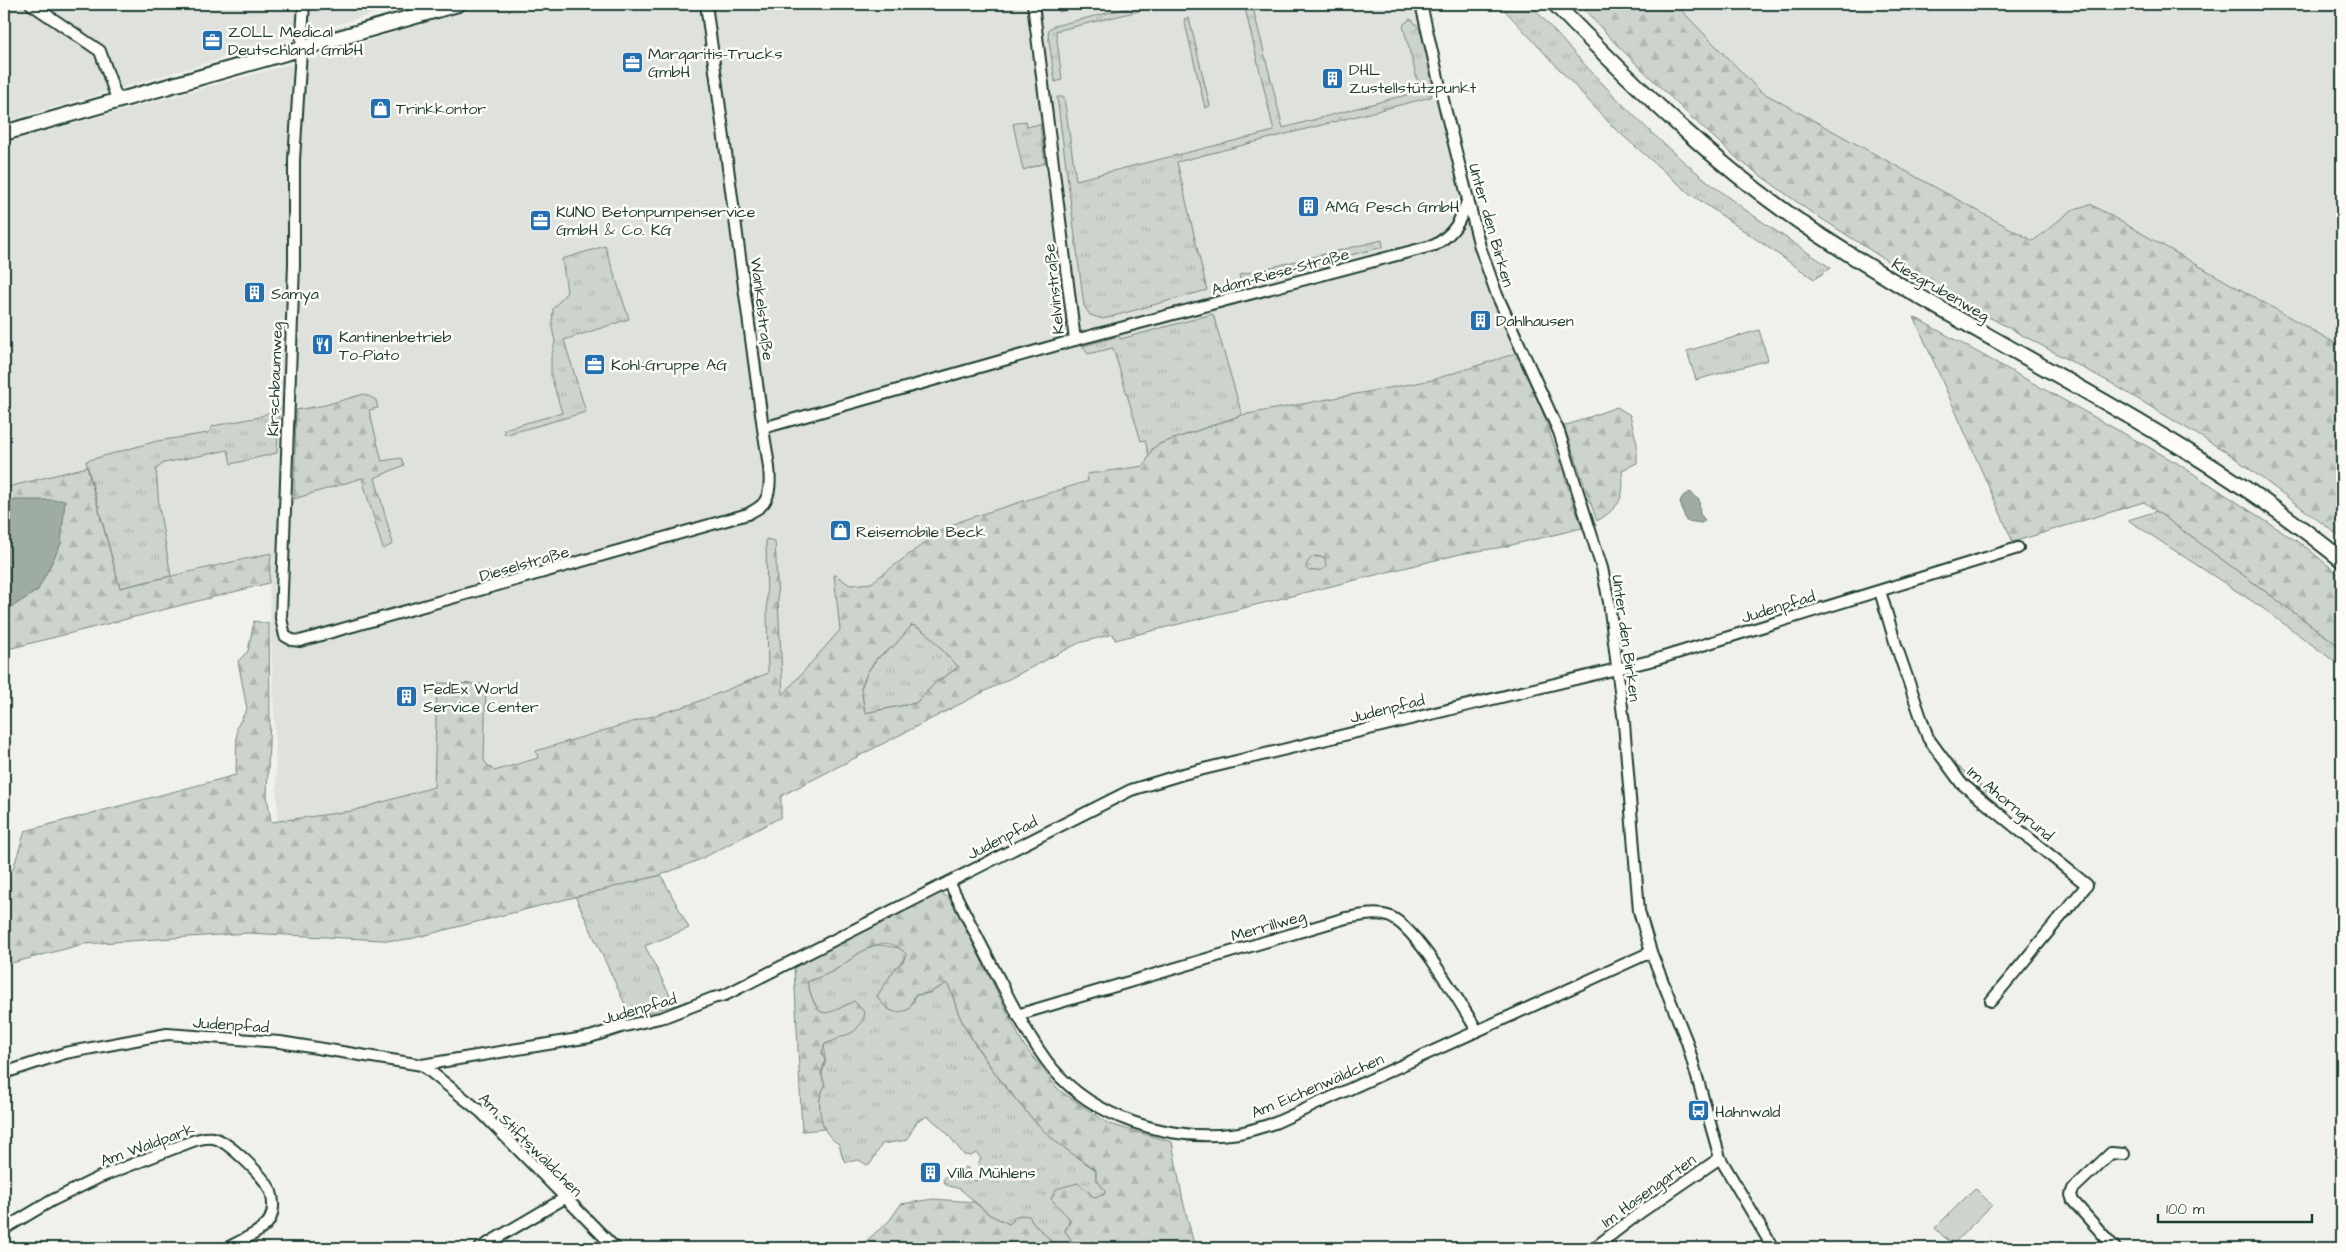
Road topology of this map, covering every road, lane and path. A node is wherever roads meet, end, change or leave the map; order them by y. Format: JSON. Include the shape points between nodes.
{"nodes":[{"id":1,"x":31,"y":4,"type":"edge"},
{"id":2,"x":304,"y":4,"type":"edge"},
{"id":3,"x":458,"y":4,"type":"edge"},
{"id":4,"x":706,"y":4,"type":"edge"},
{"id":5,"x":1033,"y":4,"type":"edge"},
{"id":6,"x":1421,"y":4,"type":"edge"},
{"id":7,"x":1555,"y":4,"type":"edge"},
{"id":8,"x":302,"y":46,"type":"junction"},
{"id":9,"x":117,"y":99,"type":"junction"},
{"id":10,"x":4,"y":133,"type":"edge"},
{"id":11,"x":1468,"y":199,"type":"junction"},
{"id":12,"x":1075,"y":340,"type":"junction"},
{"id":13,"x":763,"y":428,"type":"junction"},
{"id":14,"x":767,"y":499,"type":"joint"},
{"id":15,"x":2018,"y":548,"type":"dead end"},
{"id":16,"x":2342,"y":560,"type":"edge"},
{"id":17,"x":1880,"y":590,"type":"junction"},
{"id":18,"x":284,"y":636,"type":"joint"},
{"id":19,"x":1616,"y":668,"type":"junction"},
{"id":20,"x":949,"y":882,"type":"junction"},
{"id":21,"x":1651,"y":952,"type":"junction"},
{"id":22,"x":1991,"y":1001,"type":"dead end"},
{"id":23,"x":1017,"y":1015,"type":"junction"},
{"id":24,"x":1477,"y":1030,"type":"junction"},
{"id":25,"x":422,"y":1065,"type":"junction"},
{"id":26,"x":4,"y":1073,"type":"edge"},
{"id":27,"x":2124,"y":1154,"type":"dead end"},
{"id":28,"x":1720,"y":1158,"type":"junction"},
{"id":29,"x":565,"y":1198,"type":"junction"},
{"id":30,"x":4,"y":1229,"type":"edge"},
{"id":31,"x":227,"y":1248,"type":"edge"},
{"id":32,"x":480,"y":1248,"type":"edge"},
{"id":33,"x":616,"y":1248,"type":"edge"},
{"id":34,"x":1594,"y":1248,"type":"edge"},
{"id":35,"x":1773,"y":1248,"type":"edge"},
{"id":36,"x":2115,"y":1248,"type":"edge"}],
"edges":[{"from":1,"to":9,"type":"street","via":[[100,51]]},
{"from":2,"to":8,"type":"street","name":"Kirschbaumweg"},
{"from":3,"to":8,"type":"main road"},
{"from":4,"to":13,"type":"street","name":"Wankelstraße"},
{"from":5,"to":12,"type":"street","name":"Kelvinstraße"},
{"from":6,"to":11,"type":"street","name":"Unter den Birken"},
{"from":7,"to":16,"type":"main road","name":"Kiesgrubenweg","via":[[1647,97],[1732,171],[1816,233],[1915,295],[2186,449],[2317,539]]},
{"from":8,"to":9,"type":"main road"},
{"from":8,"to":18,"type":"street","name":"Kirschbaumweg","via":[[294,160],[294,266],[281,618]]},
{"from":9,"to":10,"type":"main road"},
{"from":11,"to":12,"type":"street","name":"Adam-Riese-Straße","via":[[1450,236],[1435,245]]},
{"from":11,"to":19,"type":"street","name":"Unter den Birken","via":[[1497,295],[1559,432],[1579,492],[1602,568]]},
{"from":12,"to":13,"type":"street","name":"Kelvinstraße"},
{"from":13,"to":14,"type":"street","name":"Wankelstraße","via":[[770,486]]},
{"from":14,"to":18,"type":"street","name":"Dieselstraße","via":[[748,514],[312,639],[292,640]]},
{"from":15,"to":17,"type":"street","name":"Judenpfad"},
{"from":17,"to":19,"type":"street","name":"Judenpfad","via":[[1654,660]]},
{"from":17,"to":22,"type":"street","name":"Im Ahorngrund","via":[[1928,738],[1961,783],[2087,885]]},
{"from":19,"to":20,"type":"street","name":"Judenpfad","via":[[1189,772],[1131,790]]},
{"from":19,"to":21,"type":"street","name":"Unter den Birken","via":[[1628,768],[1639,911]]},
{"from":20,"to":23,"type":"street","name":"Am Eichenwäldchen"},
{"from":20,"to":25,"type":"street","name":"Judenpfad","via":[[725,996],[685,1010],[590,1038]]},
{"from":21,"to":24,"type":"street","name":"Am Eichenwäldchen"},
{"from":21,"to":28,"type":"street","name":"Unter den Birken","via":[[1687,1042]]},
{"from":23,"to":24,"type":"street","name":"Am Eichenwäldchen","via":[[1053,1069],[1072,1088],[1099,1106],[1148,1127],[1210,1136],[1275,1123]]},
{"from":23,"to":24,"type":"street","name":"Merrillweg","via":[[1337,920],[1369,914],[1388,915],[1409,931]]},
{"from":25,"to":26,"type":"street","name":"Judenpfad","via":[[280,1042],[167,1034],[65,1053]]},
{"from":25,"to":29,"type":"street","name":"Am Stiftswäldchen","via":[[481,1112]]},
{"from":27,"to":36,"type":"street","via":[[2110,1153],[2073,1189],[2071,1195]]},
{"from":28,"to":34,"type":"street","name":"Im Hasengarten"},
{"from":28,"to":35,"type":"street","name":"Unter den Birken"},
{"from":29,"to":32,"type":"street"},
{"from":29,"to":33,"type":"street","name":"Am Stiftswäldchen"},
{"from":30,"to":31,"type":"street","name":"Am Waldpark","via":[[100,1177],[190,1142],[214,1138],[226,1144],[261,1178],[274,1203],[269,1221],[263,1227]]}]}
